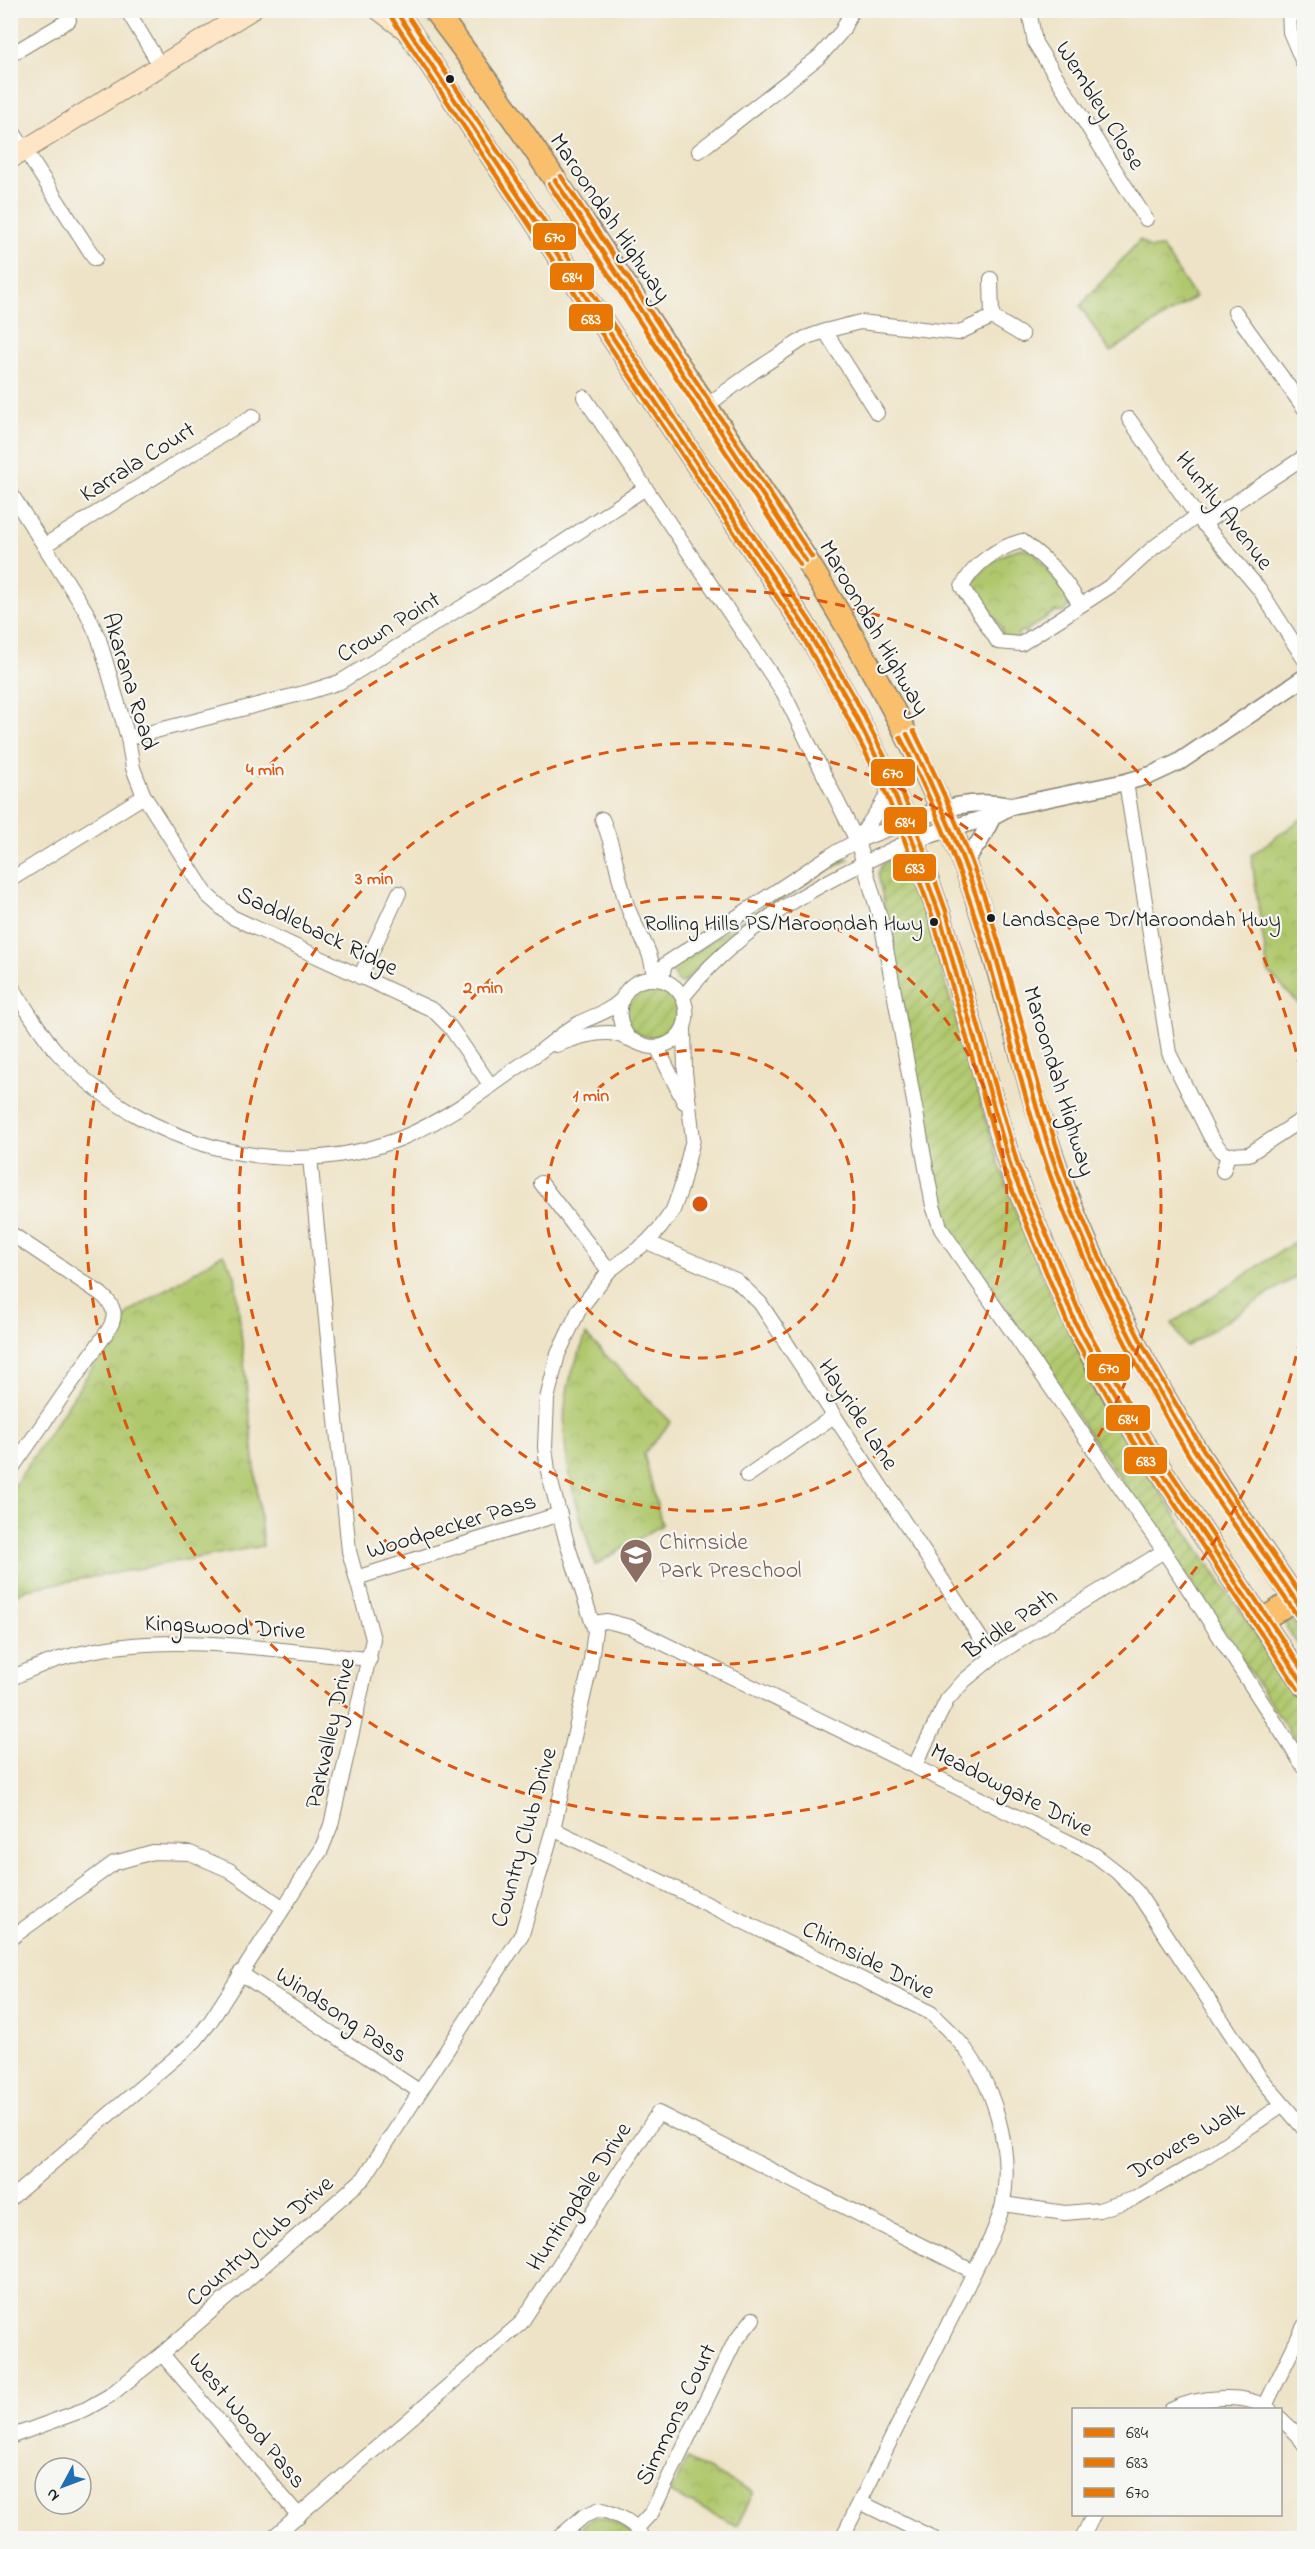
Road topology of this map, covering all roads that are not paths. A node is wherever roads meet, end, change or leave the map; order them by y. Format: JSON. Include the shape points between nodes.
{"nodes":[{"id":1,"x":127,"y":10,"type":"edge"},
{"id":2,"x":251,"y":10,"type":"edge"},
{"id":3,"x":379,"y":10,"type":"edge"},
{"id":4,"x":395,"y":10,"type":"edge"},
{"id":5,"x":434,"y":10,"type":"edge"},
{"id":6,"x":852,"y":10,"type":"edge"},
{"id":7,"x":1029,"y":10,"type":"edge"},
{"id":8,"x":1289,"y":10,"type":"edge"},
{"id":9,"x":69,"y":20,"type":"dead end"},
{"id":10,"x":411,"y":34,"type":"junction"},
{"id":11,"x":10,"y":55,"type":"edge"},
{"id":12,"x":1305,"y":65,"type":"edge"},
{"id":13,"x":161,"y":67,"type":"junction"},
{"id":14,"x":10,"y":127,"type":"edge"},
{"id":15,"x":699,"y":151,"type":"dead end"},
{"id":16,"x":18,"y":155,"type":"edge"},
{"id":17,"x":1146,"y":219,"type":"dead end"},
{"id":18,"x":95,"y":259,"type":"dead end"},
{"id":19,"x":991,"y":279,"type":"dead end"},
{"id":20,"x":1235,"y":312,"type":"dead end"},
{"id":21,"x":992,"y":317,"type":"junction"},
{"id":22,"x":825,"y":331,"type":"junction"},
{"id":23,"x":1022,"y":335,"type":"dead end"},
{"id":24,"x":584,"y":398,"type":"dead end"},
{"id":25,"x":706,"y":406,"type":"junction"},
{"id":26,"x":1305,"y":408,"type":"edge"},
{"id":27,"x":877,"y":413,"type":"dead end"},
{"id":28,"x":253,"y":416,"type":"dead end"},
{"id":29,"x":1129,"y":419,"type":"dead end"},
{"id":30,"x":1305,"y":457,"type":"edge"},
{"id":31,"x":644,"y":489,"type":"junction"},
{"id":32,"x":10,"y":492,"type":"edge"},
{"id":33,"x":1200,"y":520,"type":"junction"},
{"id":34,"x":45,"y":545,"type":"junction"},
{"id":35,"x":1080,"y":605,"type":"junction"},
{"id":36,"x":1305,"y":659,"type":"edge"},
{"id":37,"x":1305,"y":678,"type":"edge"},
{"id":38,"x":128,"y":738,"type":"junction"},
{"id":39,"x":1126,"y":782,"type":"junction"},
{"id":40,"x":891,"y":786,"type":"junction"},
{"id":41,"x":144,"y":796,"type":"junction"},
{"id":42,"x":1011,"y":806,"type":"junction"},
{"id":43,"x":993,"y":816,"type":"junction"},
{"id":44,"x":946,"y":818,"type":"junction"},
{"id":45,"x":602,"y":819,"type":"dead end"},
{"id":46,"x":909,"y":831,"type":"junction"},
{"id":47,"x":857,"y":841,"type":"junction"},
{"id":48,"x":864,"y":862,"type":"junction"},
{"id":49,"x":964,"y":862,"type":"junction"},
{"id":50,"x":10,"y":880,"type":"edge"},
{"id":51,"x":399,"y":893,"type":"dead end"},
{"id":52,"x":360,"y":977,"type":"junction"},
{"id":53,"x":658,"y":979,"type":"junction"},
{"id":54,"x":10,"y":984,"type":"edge"},
{"id":55,"x":683,"y":997,"type":"junction"},
{"id":56,"x":621,"y":1000,"type":"junction"},
{"id":57,"x":15,"y":1003,"type":"edge"},
{"id":58,"x":684,"y":1028,"type":"junction"},
{"id":59,"x":629,"y":1038,"type":"junction"},
{"id":60,"x":657,"y":1047,"type":"junction"},
{"id":61,"x":543,"y":1049,"type":"junction"},
{"id":62,"x":491,"y":1086,"type":"junction"},
{"id":63,"x":690,"y":1114,"type":"junction"},
{"id":64,"x":1305,"y":1118,"type":"edge"},
{"id":65,"x":1228,"y":1155,"type":"junction"},
{"id":66,"x":310,"y":1158,"type":"junction"},
{"id":67,"x":1223,"y":1171,"type":"dead end"},
{"id":68,"x":541,"y":1183,"type":"dead end"},
{"id":69,"x":10,"y":1233,"type":"edge"},
{"id":70,"x":647,"y":1242,"type":"junction"},
{"id":71,"x":609,"y":1271,"type":"junction"},
{"id":72,"x":834,"y":1416,"type":"junction"},
{"id":73,"x":10,"y":1471,"type":"edge"},
{"id":74,"x":747,"y":1476,"type":"dead end"},
{"id":75,"x":560,"y":1514,"type":"junction"},
{"id":76,"x":1164,"y":1551,"type":"junction"},
{"id":77,"x":356,"y":1578,"type":"junction"},
{"id":78,"x":1300,"y":1606,"type":"edge"},
{"id":79,"x":1260,"y":1621,"type":"junction"},
{"id":80,"x":594,"y":1623,"type":"junction"},
{"id":81,"x":993,"y":1657,"type":"junction"},
{"id":82,"x":370,"y":1659,"type":"junction"},
{"id":83,"x":10,"y":1679,"type":"edge"},
{"id":84,"x":1305,"y":1685,"type":"edge"},
{"id":85,"x":915,"y":1765,"type":"junction"},
{"id":86,"x":1305,"y":1767,"type":"edge"},
{"id":87,"x":553,"y":1829,"type":"junction"},
{"id":88,"x":282,"y":1907,"type":"junction"},
{"id":89,"x":10,"y":1939,"type":"edge"},
{"id":90,"x":240,"y":1973,"type":"junction"},
{"id":91,"x":419,"y":2091,"type":"junction"},
{"id":92,"x":1282,"y":2105,"type":"junction"},
{"id":93,"x":1305,"y":2129,"type":"edge"},
{"id":94,"x":10,"y":2199,"type":"edge"},
{"id":95,"x":1003,"y":2204,"type":"junction"},
{"id":96,"x":974,"y":2272,"type":"junction"},
{"id":97,"x":753,"y":2319,"type":"dead end"},
{"id":98,"x":1305,"y":2326,"type":"edge"},
{"id":99,"x":162,"y":2354,"type":"junction"},
{"id":100,"x":1174,"y":2408,"type":"edge"},
{"id":101,"x":1268,"y":2408,"type":"edge"},
{"id":102,"x":1282,"y":2419,"type":"edge"},
{"id":103,"x":10,"y":2437,"type":"edge"},
{"id":104,"x":1305,"y":2445,"type":"edge"},
{"id":105,"x":860,"y":2502,"type":"junction"},
{"id":106,"x":299,"y":2516,"type":"junction"},
{"id":107,"x":1093,"y":2516,"type":"edge"},
{"id":108,"x":639,"y":2533,"type":"edge"},
{"id":109,"x":272,"y":2538,"type":"edge"},
{"id":110,"x":558,"y":2538,"type":"edge"},
{"id":111,"x":842,"y":2538,"type":"edge"},
{"id":112,"x":933,"y":2538,"type":"edge"},
{"id":113,"x":1082,"y":2538,"type":"edge"}],
"edges":[{"from":1,"to":13,"type":"street"},
{"from":2,"to":13,"type":"main road"},
{"from":3,"to":10,"type":"main road"},
{"from":4,"to":10,"type":"highway"},
{"from":5,"to":25,"type":"highway","name":"Maroondah Highway","via":[[497,95]]},
{"from":6,"to":15,"type":"street","via":[[842,31],[820,56]]},
{"from":7,"to":17,"type":"street","name":"Wembley Close","via":[[1035,43]]},
{"from":8,"to":12,"type":"street","via":[[1290,32]]},
{"from":9,"to":11,"type":"street"},
{"from":10,"to":40,"type":"highway","via":[[804,625]]},
{"from":13,"to":16,"type":"main road"},
{"from":14,"to":16,"type":"street"},
{"from":16,"to":18,"type":"street"},
{"from":19,"to":21,"type":"street"},
{"from":20,"to":26,"type":"street"},
{"from":21,"to":22,"type":"street","via":[[958,333],[860,322]]},
{"from":21,"to":23,"type":"street"},
{"from":22,"to":25,"type":"street","via":[[805,338]]},
{"from":22,"to":27,"type":"street"},
{"from":24,"to":31,"type":"street"},
{"from":25,"to":44,"type":"highway","name":"Maroondah Highway","via":[[862,651]]},
{"from":28,"to":34,"type":"street","name":"Karrala Court"},
{"from":29,"to":33,"type":"street","name":"Huntly Avenue"},
{"from":30,"to":33,"type":"street"},
{"from":31,"to":38,"type":"street","name":"Crown Point","via":[[494,588],[340,682]]},
{"from":31,"to":47,"type":"street","via":[[783,692]]},
{"from":32,"to":34,"type":"street","name":"Akarana Road"},
{"from":33,"to":35,"type":"street","via":[[1153,548],[1115,583]]},
{"from":33,"to":36,"type":"street","name":"Huntly Avenue","via":[[1260,590]]},
{"from":34,"to":38,"type":"street","name":"Akarana Road","via":[[87,612],[99,639]]},
{"from":35,"to":35,"type":"street","via":[[1021,644],[998,642],[962,587],[969,573],[1003,546],[1022,541],[1048,561],[1067,582]]},
{"from":37,"to":39,"type":"street","via":[[1179,762]]},
{"from":38,"to":41,"type":"street","name":"Akarana Road"},
{"from":39,"to":42,"type":"street"},
{"from":39,"to":65,"type":"street","via":[[1170,1053],[1210,1136]]},
{"from":40,"to":46,"type":"highway"},
{"from":40,"to":47,"type":"street"},
{"from":41,"to":50,"type":"street"},
{"from":41,"to":52,"type":"street","name":"Saddleback Ridge","via":[[207,895],[232,917]]},
{"from":42,"to":43,"type":"street"},
{"from":42,"to":44,"type":"street","via":[[958,804]]},
{"from":43,"to":44,"type":"street"},
{"from":43,"to":49,"type":"street"},
{"from":44,"to":46,"type":"street"},
{"from":44,"to":49,"type":"highway","name":"Maroondah Highway"},
{"from":45,"to":53,"type":"street","via":[[627,906]]},
{"from":46,"to":47,"type":"street"},
{"from":46,"to":48,"type":"street"},
{"from":46,"to":79,"type":"highway","via":[[939,913],[1011,1168],[1076,1324],[1138,1436]]},
{"from":47,"to":48,"type":"street"},
{"from":47,"to":53,"type":"street","via":[[806,870],[667,963]]},
{"from":48,"to":55,"type":"street","via":[[802,895],[730,946]]},
{"from":48,"to":76,"type":"street","via":[[881,921],[933,1206],[941,1229]]},
{"from":49,"to":78,"type":"highway","name":"Maroondah Highway","via":[[994,952],[1038,1115],[1109,1298],[1175,1418]]},
{"from":51,"to":52,"type":"street"},
{"from":52,"to":62,"type":"street","name":"Saddleback Ridge","via":[[441,1018]]},
{"from":53,"to":55,"type":"street","via":[[674,986]]},
{"from":53,"to":56,"type":"street","via":[[646,979],[631,987]]},
{"from":54,"to":57,"type":"street"},
{"from":55,"to":58,"type":"street","via":[[687,1012]]},
{"from":56,"to":59,"type":"street","via":[[619,1020]]},
{"from":56,"to":61,"type":"street"},
{"from":57,"to":66,"type":"street","via":[[82,1077],[146,1122],[215,1148]]},
{"from":58,"to":60,"type":"street","via":[[673,1041]]},
{"from":58,"to":63,"type":"street","name":"Country Club Drive"},
{"from":59,"to":60,"type":"street","via":[[647,1047]]},
{"from":59,"to":61,"type":"street","via":[[592,1033]]},
{"from":60,"to":63,"type":"street","name":"Country Club Drive"},
{"from":61,"to":62,"type":"street"},
{"from":62,"to":66,"type":"street","via":[[457,1110],[401,1138]]},
{"from":63,"to":70,"type":"street","name":"Country Club Drive","via":[[693,1148],[681,1188],[673,1210]]},
{"from":64,"to":65,"type":"street","via":[[1256,1151]]},
{"from":65,"to":67,"type":"street"},
{"from":66,"to":77,"type":"street","name":"Parkvalley Drive","via":[[349,1551]]},
{"from":68,"to":71,"type":"street"},
{"from":69,"to":73,"type":"street","via":[[101,1294],[115,1312],[114,1322]]},
{"from":70,"to":71,"type":"street","name":"Country Club Drive"},
{"from":70,"to":72,"type":"street","name":"Hayride Lane","via":[[721,1272],[749,1291]]},
{"from":71,"to":75,"type":"street","name":"Country Club Drive","via":[[568,1330],[549,1387],[545,1447]]},
{"from":72,"to":74,"type":"street"},
{"from":72,"to":81,"type":"street","name":"Hayride Lane"},
{"from":75,"to":77,"type":"street","name":"Woodpecker Pass"},
{"from":75,"to":80,"type":"street","name":"Country Club Drive"},
{"from":76,"to":81,"type":"street","name":"Bridle Path"},
{"from":76,"to":86,"type":"street"},
{"from":77,"to":82,"type":"street","name":"Parkvalley Drive","via":[[373,1639]]},
{"from":78,"to":79,"type":"highway"},
{"from":79,"to":84,"type":"highway"},
{"from":80,"to":85,"type":"street","name":"Meadowgate Drive","via":[[607,1621],[630,1627]]},
{"from":80,"to":87,"type":"street","name":"Country Club Drive","via":[[590,1667]]},
{"from":81,"to":85,"type":"street","name":"Bridle Path","via":[[947,1700]]},
{"from":82,"to":83,"type":"street","name":"Kingswood Drive","via":[[188,1642],[146,1643],[94,1649]]},
{"from":82,"to":88,"type":"street","name":"Parkvalley Drive","via":[[331,1825],[321,1850]]},
{"from":85,"to":92,"type":"street","name":"Meadowgate Drive","via":[[1095,1855],[1117,1872],[1153,1914]]},
{"from":87,"to":91,"type":"street","name":"Country Club Drive","via":[[522,1934]]},
{"from":87,"to":95,"type":"street","name":"Chirnside Drive","via":[[931,2013],[958,2039],[994,2102],[1003,2139]]},
{"from":88,"to":89,"type":"street","via":[[229,1870],[190,1853],[153,1852],[114,1863]]},
{"from":88,"to":90,"type":"street","name":"Parkvalley Drive"},
{"from":90,"to":91,"type":"street","name":"Windsong Pass"},
{"from":90,"to":94,"type":"street","name":"Parkvalley Drive","via":[[210,2022],[180,2055]]},
{"from":91,"to":99,"type":"street","name":"Country Club Drive","via":[[364,2178]]},
{"from":92,"to":93,"type":"street","name":"Meadowgate Drive"},
{"from":92,"to":95,"type":"street","name":"Drovers Walk","via":[[1136,2198],[1099,2210],[1065,2212]]},
{"from":95,"to":96,"type":"street","name":"Chirnside Drive"},
{"from":96,"to":105,"type":"street","name":"Chirnside Drive"},
{"from":96,"to":106,"type":"street","name":"Huntingdale Drive","via":[[658,2113],[521,2323]]},
{"from":97,"to":108,"type":"street","name":"Simmons Court","via":[[735,2343]]},
{"from":98,"to":101,"type":"street"},
{"from":99,"to":103,"type":"street","name":"Country Club Drive","via":[[94,2405]]},
{"from":99,"to":106,"type":"street","name":"West Wood Pass"},
{"from":100,"to":101,"type":"street","via":[[1208,2398],[1245,2400]]},
{"from":102,"to":104,"type":"street"},
{"from":105,"to":111,"type":"street","name":"Chirnside Drive"},
{"from":105,"to":112,"type":"street"},
{"from":106,"to":109,"type":"street","name":"Huntingdale Drive"},
{"from":107,"to":113,"type":"street"},
{"from":108,"to":110,"type":"street","via":[[629,2521],[596,2509]]}]}
